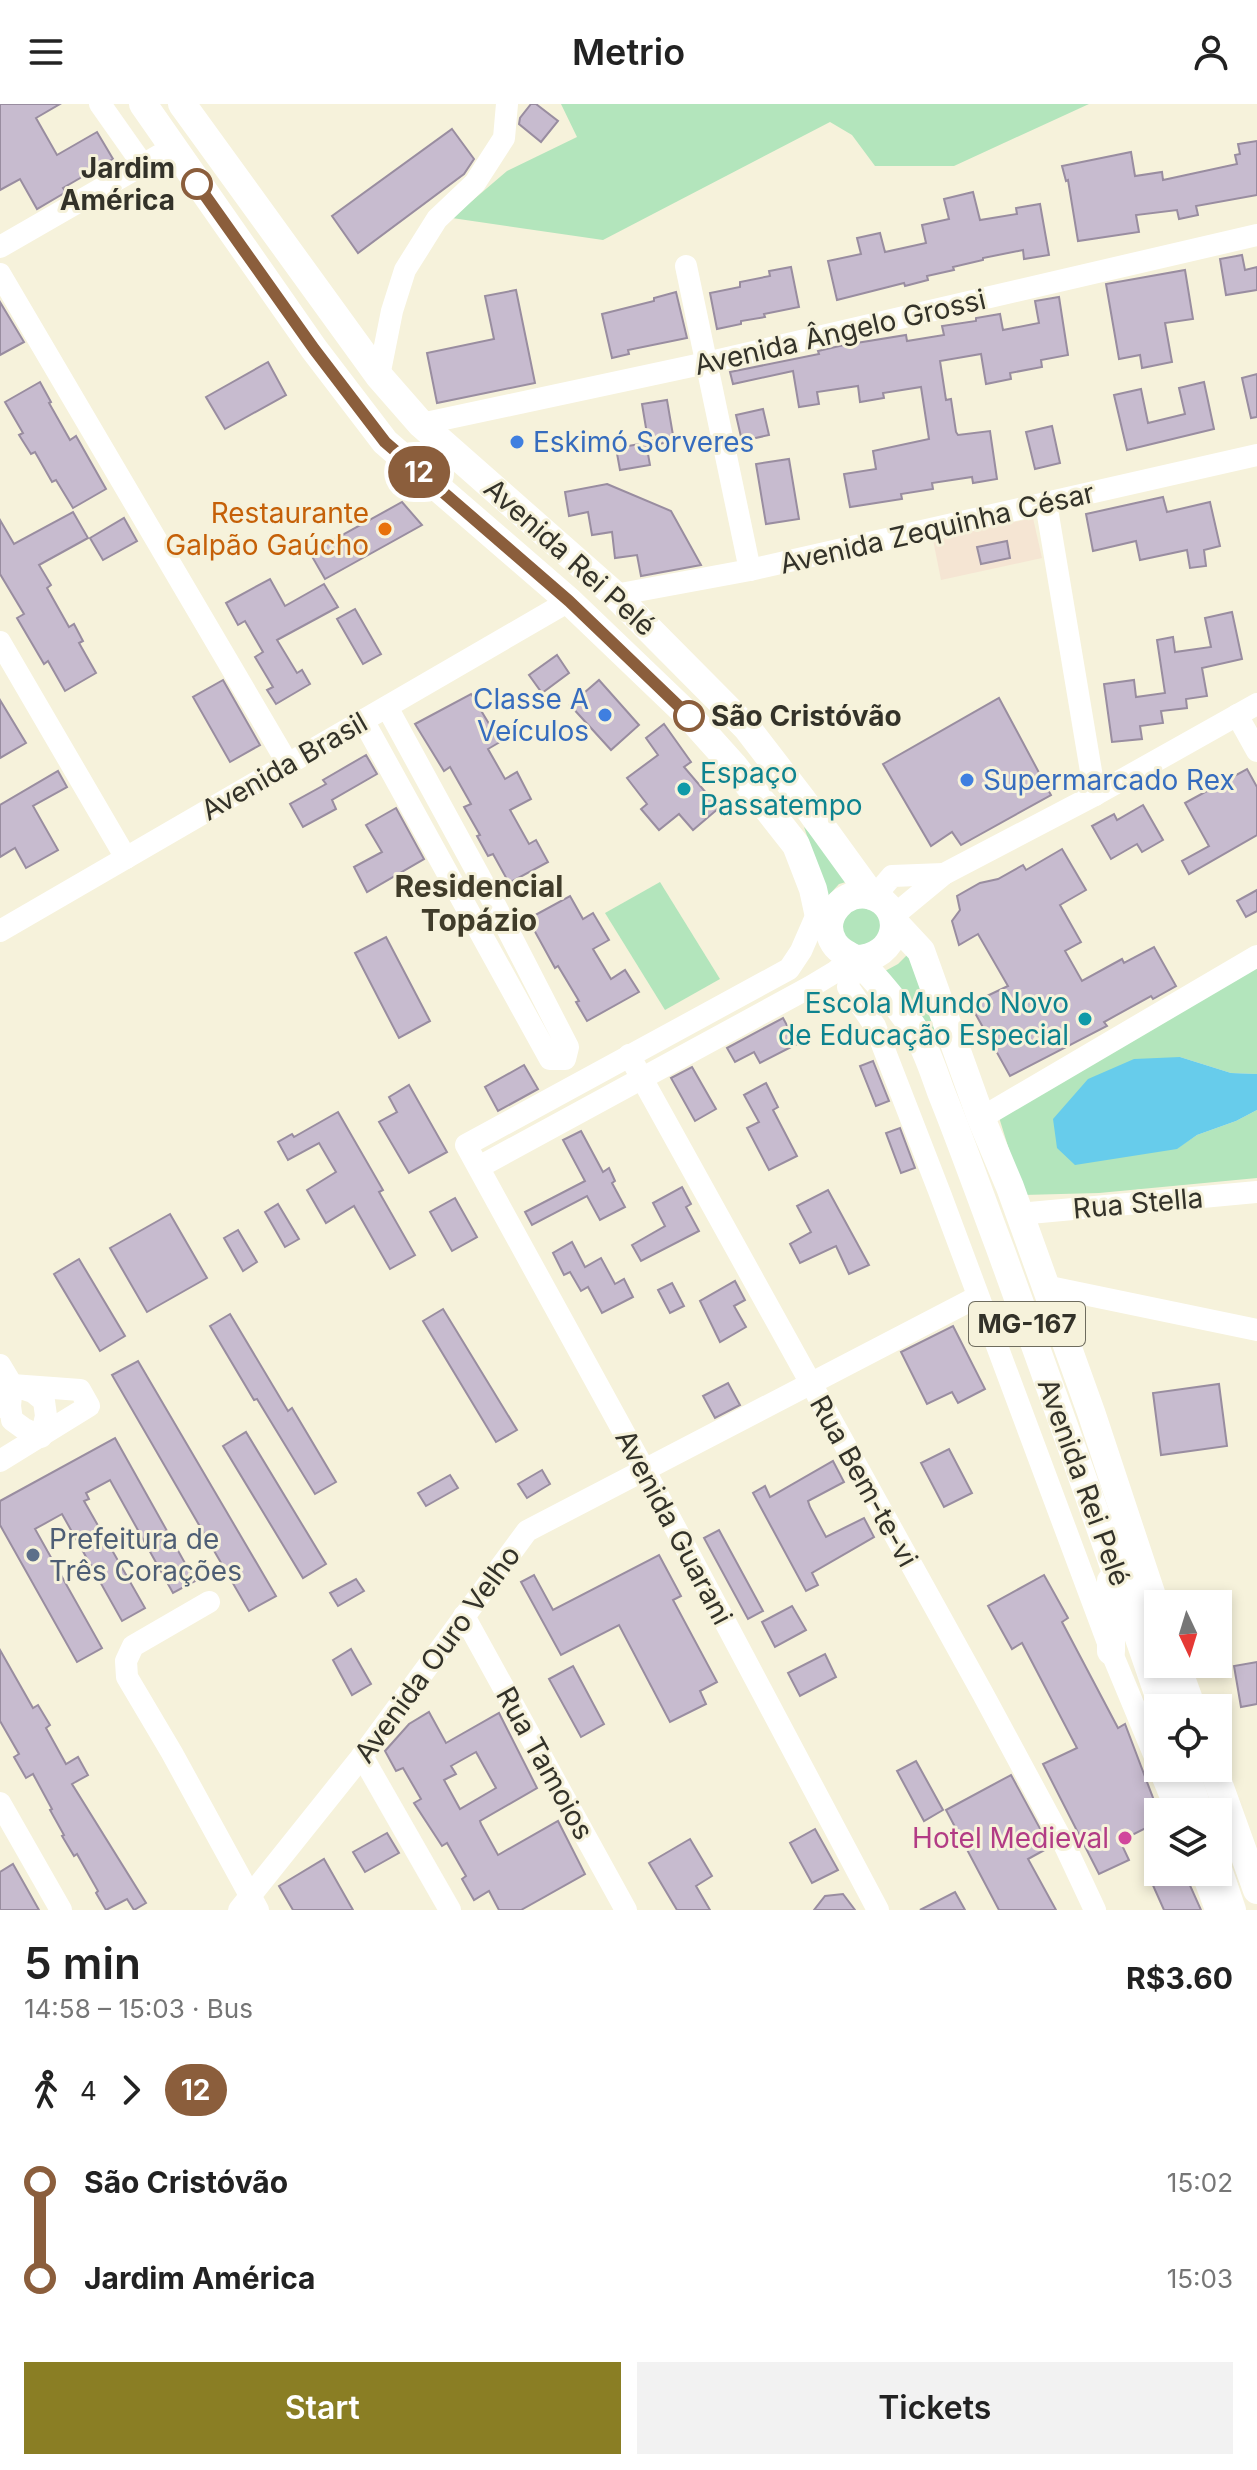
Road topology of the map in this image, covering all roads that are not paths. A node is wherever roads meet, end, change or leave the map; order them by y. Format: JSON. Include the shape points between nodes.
{"nodes":[{"id":1,"x":100,"y":104,"type":"edge"},
{"id":2,"x":143,"y":104,"type":"edge"},
{"id":3,"x":182,"y":104,"type":"edge"},
{"id":4,"x":507,"y":104,"type":"edge"},
{"id":5,"x":172,"y":148,"type":"junction"},
{"id":6,"x":143,"y":165,"type":"junction"},
{"id":7,"x":1257,"y":235,"type":"edge"},
{"id":8,"x":0,"y":247,"type":"edge"},
{"id":9,"x":686,"y":266,"type":"dead end"},
{"id":10,"x":0,"y":274,"type":"edge"},
{"id":11,"x":706,"y":363,"type":"junction"},
{"id":12,"x":379,"y":376,"type":"junction"},
{"id":13,"x":421,"y":424,"type":"junction"},
{"id":14,"x":1257,"y":455,"type":"edge"},
{"id":15,"x":1046,"y":503,"type":"junction"},
{"id":16,"x":750,"y":570,"type":"junction"},
{"id":17,"x":615,"y":595,"type":"junction"},
{"id":18,"x":569,"y":601,"type":"junction"},
{"id":19,"x":0,"y":642,"type":"edge"},
{"id":20,"x":1257,"y":704,"type":"edge"},
{"id":21,"x":387,"y":707,"type":"junction"},
{"id":22,"x":1237,"y":715,"type":"junction"},
{"id":23,"x":363,"y":720,"type":"junction"},
{"id":24,"x":1257,"y":751,"type":"edge"},
{"id":25,"x":288,"y":764,"type":"junction"},
{"id":26,"x":1095,"y":795,"type":"junction"},
{"id":27,"x":126,"y":858,"type":"junction"},
{"id":28,"x":920,"y":882,"type":"junction"},
{"id":29,"x":489,"y":896,"type":"junction"},
{"id":30,"x":883,"y":908,"type":"junction"},
{"id":31,"x":466,"y":909,"type":"junction"},
{"id":32,"x":827,"y":916,"type":"junction"},
{"id":33,"x":0,"y":931,"type":"edge"},
{"id":34,"x":1257,"y":956,"type":"edge"},
{"id":35,"x":853,"y":958,"type":"junction"},
{"id":36,"x":629,"y":1055,"type":"junction"},
{"id":37,"x":640,"y":1078,"type":"junction"},
{"id":38,"x":981,"y":1118,"type":"junction"},
{"id":39,"x":479,"y":1167,"type":"junction"},
{"id":40,"x":1257,"y":1192,"type":"edge"},
{"id":41,"x":1019,"y":1214,"type":"junction"},
{"id":42,"x":1045,"y":1286,"type":"junction"},
{"id":43,"x":977,"y":1297,"type":"junction"},
{"id":44,"x":1257,"y":1330,"type":"edge"},
{"id":45,"x":0,"y":1365,"type":"edge"},
{"id":46,"x":810,"y":1384,"type":"junction"},
{"id":47,"x":12,"y":1385,"type":"junction"},
{"id":48,"x":0,"y":1407,"type":"edge"},
{"id":49,"x":41,"y":1437,"type":"junction"},
{"id":50,"x":0,"y":1461,"type":"edge"},
{"id":51,"x":645,"y":1471,"type":"junction"},
{"id":52,"x":1111,"y":1553,"type":"junction"},
{"id":53,"x":1150,"y":1590,"type":"edge"},
{"id":54,"x":209,"y":1602,"type":"dead end"},
{"id":55,"x":464,"y":1616,"type":"junction"},
{"id":56,"x":1111,"y":1651,"type":"junction"},
{"id":57,"x":1158,"y":1694,"type":"edge"},
{"id":58,"x":1144,"y":1730,"type":"edge"},
{"id":59,"x":362,"y":1756,"type":"junction"},
{"id":60,"x":1218,"y":1782,"type":"edge"},
{"id":61,"x":0,"y":1803,"type":"edge"},
{"id":62,"x":1255,"y":1881,"type":"edge"},
{"id":63,"x":1207,"y":1886,"type":"edge"},
{"id":64,"x":1224,"y":1886,"type":"edge"},
{"id":65,"x":249,"y":1905,"type":"edge"},
{"id":66,"x":61,"y":1910,"type":"edge"},
{"id":67,"x":450,"y":1910,"type":"edge"},
{"id":68,"x":626,"y":1910,"type":"edge"},
{"id":69,"x":878,"y":1910,"type":"edge"},
{"id":70,"x":1095,"y":1910,"type":"edge"},
{"id":71,"x":1216,"y":1910,"type":"edge"},
{"id":72,"x":1232,"y":1910,"type":"edge"}],
"edges":[{"from":1,"to":6,"type":"street"},
{"from":2,"to":5,"type":"main road","name":"Avenida Rei Pelé"},
{"from":3,"to":12,"type":"main road","name":"Avenida Rei Pelé","number":"MG-167"},
{"from":4,"to":12,"type":"street","via":[[504,138],[475,183],[437,219],[405,270]]},
{"from":5,"to":6,"type":"street"},
{"from":5,"to":18,"type":"main road","name":"Avenida Rei Pelé","via":[[385,442]]},
{"from":6,"to":8,"type":"street"},
{"from":7,"to":11,"type":"street","name":"Avenida Ângelo Grossi"},
{"from":9,"to":11,"type":"street"},
{"from":10,"to":25,"type":"street"},
{"from":11,"to":13,"type":"street","name":"Avenida Ângelo Grossi"},
{"from":11,"to":16,"type":"street"},
{"from":12,"to":13,"type":"main road","name":"Avenida Rei Pelé","number":"MG-167"},
{"from":13,"to":17,"type":"main road","name":"Avenida Rei Pelé","number":"MG-167"},
{"from":14,"to":15,"type":"street","name":"Avenida Zequinha César"},
{"from":15,"to":16,"type":"street","name":"Avenida Zequinha César"},
{"from":15,"to":26,"type":"street"},
{"from":16,"to":17,"type":"street","name":"Avenida Zequinha César"},
{"from":17,"to":30,"type":"main road","name":"Avenida Rei Pelé","number":"MG-167","via":[[747,728]]},
{"from":18,"to":21,"type":"street","name":"Avenida Brasil"},
{"from":18,"to":32,"type":"main road","name":"Avenida Rei Pelé","via":[[689,716],[743,776],[796,845]]},
{"from":19,"to":27,"type":"street"},
{"from":20,"to":22,"type":"street"},
{"from":21,"to":23,"type":"street","name":"Avenida Brasil"},
{"from":21,"to":29,"type":"street"},
{"from":22,"to":24,"type":"street"},
{"from":22,"to":26,"type":"street"},
{"from":23,"to":25,"type":"street","name":"Avenida Brasil"},
{"from":23,"to":31,"type":"street"},
{"from":25,"to":27,"type":"street","name":"Avenida Brasil"},
{"from":26,"to":28,"type":"street"},
{"from":27,"to":33,"type":"street","name":"Avenida Brasil"},
{"from":28,"to":30,"type":"street"},
{"from":28,"to":30,"type":"street","via":[[892,876]]},
{"from":29,"to":31,"type":"street"},
{"from":29,"to":31,"type":"street","via":[[568,1047],[565,1059],[550,1059]]},
{"from":30,"to":32,"type":"main road","via":[[861,894],[841,901]]},
{"from":30,"to":35,"type":"main road","via":[[893,934],[888,946],[867,959]]},
{"from":30,"to":38,"type":"main road","name":"Avenida Rei Pelé","number":"MG-167","via":[[921,951]]},
{"from":32,"to":35,"type":"main road","name":"Avenida Rei Pelé","via":[[831,940]]},
{"from":32,"to":36,"type":"street","via":[[789,969]]},
{"from":34,"to":38,"type":"street"},
{"from":35,"to":37,"type":"street","via":[[810,987]]},
{"from":35,"to":43,"type":"street","via":[[848,987],[875,1026]]},
{"from":35,"to":52,"type":"main road","name":"Avenida Rei Pelé","number":"MG-167","via":[[919,1036]]},
{"from":36,"to":37,"type":"street","name":"Rua Bem-te-vi"},
{"from":36,"to":39,"type":"street","name":"Avenida Guarani","via":[[466,1145]]},
{"from":37,"to":39,"type":"street"},
{"from":37,"to":46,"type":"street","name":"Rua Bem-te-vi"},
{"from":38,"to":41,"type":"main road","name":"Avenida Rei Pelé","number":"MG-167"},
{"from":39,"to":51,"type":"street","name":"Avenida Guarani"},
{"from":40,"to":41,"type":"street","name":"Rua Stella"},
{"from":41,"to":42,"type":"main road","name":"Avenida Rei Pelé","number":"MG-167"},
{"from":42,"to":44,"type":"street"},
{"from":42,"to":53,"type":"main road","name":"Avenida Rei Pelé","number":"MG-167"},
{"from":43,"to":46,"type":"street","name":"Avenida Ouro Velho"},
{"from":43,"to":56,"type":"street"},
{"from":45,"to":47,"type":"street"},
{"from":46,"to":51,"type":"street","name":"Avenida Ouro Velho"},
{"from":46,"to":70,"type":"street","name":"Rua Bem-te-vi","via":[[983,1694]]},
{"from":47,"to":48,"type":"street"},
{"from":47,"to":49,"type":"street","via":[[12,1420]]},
{"from":47,"to":49,"type":"street","via":[[44,1401]]},
{"from":47,"to":49,"type":"street","via":[[80,1390],[89,1406]]},
{"from":49,"to":50,"type":"street"},
{"from":51,"to":55,"type":"street","name":"Avenida Ouro Velho","via":[[527,1531]]},
{"from":51,"to":69,"type":"street","name":"Avenida Guarani"},
{"from":52,"to":56,"type":"main road"},
{"from":52,"to":57,"type":"main road","name":"Avenida Rei Pelé","number":"MG-167"},
{"from":54,"to":65,"type":"street","via":[[133,1646],[126,1661],[127,1677]]},
{"from":55,"to":59,"type":"street","name":"Avenida Ouro Velho"},
{"from":55,"to":68,"type":"street","name":"Rua Tamoios"},
{"from":56,"to":58,"type":"street"},
{"from":59,"to":65,"type":"street","name":"Avenida Ouro Velho"},
{"from":59,"to":67,"type":"street"},
{"from":60,"to":62,"type":"main road"},
{"from":61,"to":66,"type":"street"},
{"from":63,"to":71,"type":"street"},
{"from":64,"to":72,"type":"main road"}]}
